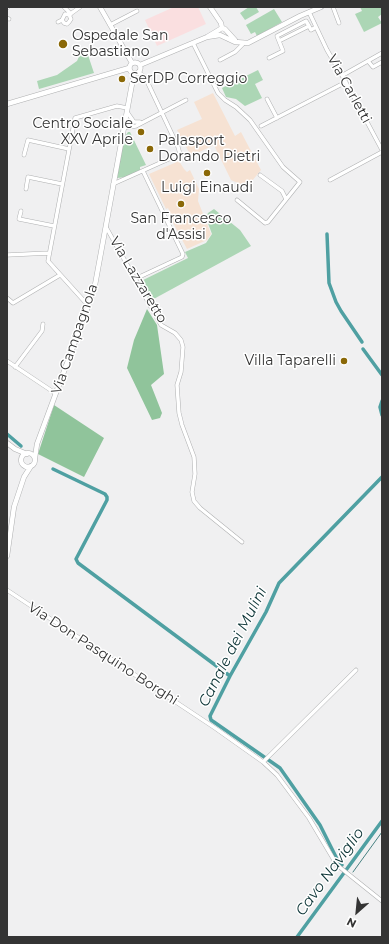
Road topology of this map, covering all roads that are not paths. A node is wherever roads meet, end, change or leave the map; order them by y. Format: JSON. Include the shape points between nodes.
{"nodes":[{"id":1,"x":64,"y":7,"type":"edge"},
{"id":2,"x":80,"y":7,"type":"edge"},
{"id":3,"x":100,"y":7,"type":"edge"},
{"id":4,"x":210,"y":7,"type":"edge"},
{"id":5,"x":321,"y":7,"type":"edge"},
{"id":6,"x":333,"y":7,"type":"edge"},
{"id":7,"x":137,"y":11,"type":"dead end"},
{"id":8,"x":309,"y":12,"type":"junction"},
{"id":9,"x":70,"y":14,"type":"junction"},
{"id":10,"x":62,"y":20,"type":"junction"},
{"id":11,"x":58,"y":22,"type":"dead end"},
{"id":12,"x":339,"y":23,"type":"dead end"},
{"id":13,"x":110,"y":25,"type":"junction"},
{"id":14,"x":309,"y":26,"type":"junction"},
{"id":15,"x":316,"y":27,"type":"junction"},
{"id":16,"x":222,"y":32,"type":"junction"},
{"id":17,"x":279,"y":41,"type":"junction"},
{"id":18,"x":193,"y":43,"type":"junction"},
{"id":19,"x":241,"y":43,"type":"junction"},
{"id":20,"x":382,"y":53,"type":"edge"},
{"id":21,"x":269,"y":58,"type":"dead end"},
{"id":22,"x":220,"y":60,"type":"dead end"},
{"id":23,"x":368,"y":61,"type":"junction"},
{"id":24,"x":382,"y":62,"type":"edge"},
{"id":25,"x":140,"y":65,"type":"junction"},
{"id":26,"x":130,"y":66,"type":"junction"},
{"id":27,"x":136,"y":73,"type":"junction"},
{"id":28,"x":342,"y":75,"type":"junction"},
{"id":29,"x":346,"y":82,"type":"junction"},
{"id":30,"x":267,"y":99,"type":"dead end"},
{"id":31,"x":186,"y":100,"type":"dead end"},
{"id":32,"x":7,"y":104,"type":"edge"},
{"id":33,"x":127,"y":110,"type":"junction"},
{"id":34,"x":161,"y":112,"type":"junction"},
{"id":35,"x":277,"y":118,"type":"junction"},
{"id":36,"x":134,"y":122,"type":"junction"},
{"id":37,"x":141,"y":122,"type":"junction"},
{"id":38,"x":124,"y":126,"type":"junction"},
{"id":39,"x":261,"y":126,"type":"dead end"},
{"id":40,"x":382,"y":149,"type":"edge"},
{"id":41,"x":69,"y":150,"type":"junction"},
{"id":42,"x":24,"y":155,"type":"dead end"},
{"id":43,"x":143,"y":171,"type":"junction"},
{"id":44,"x":260,"y":174,"type":"dead end"},
{"id":45,"x":330,"y":180,"type":"dead end"},
{"id":46,"x":115,"y":181,"type":"junction"},
{"id":47,"x":62,"y":184,"type":"junction"},
{"id":48,"x":26,"y":189,"type":"dead end"},
{"id":49,"x":286,"y":199,"type":"junction"},
{"id":50,"x":237,"y":200,"type":"dead end"},
{"id":51,"x":21,"y":211,"type":"dead end"},
{"id":52,"x":54,"y":226,"type":"junction"},
{"id":53,"x":105,"y":226,"type":"junction"},
{"id":54,"x":49,"y":253,"type":"junction"},
{"id":55,"x":7,"y":255,"type":"edge"},
{"id":56,"x":60,"y":275,"type":"junction"},
{"id":57,"x":135,"y":279,"type":"junction"},
{"id":58,"x":7,"y":298,"type":"edge"},
{"id":59,"x":89,"y":304,"type":"junction"},
{"id":60,"x":43,"y":324,"type":"dead end"},
{"id":61,"x":7,"y":361,"type":"edge"},
{"id":62,"x":15,"y":367,"type":"junction"},
{"id":63,"x":56,"y":393,"type":"junction"},
{"id":64,"x":7,"y":443,"type":"edge"},
{"id":65,"x":37,"y":444,"type":"junction"},
{"id":66,"x":15,"y":449,"type":"junction"},
{"id":67,"x":28,"y":454,"type":"junction"},
{"id":68,"x":34,"y":458,"type":"junction"},
{"id":69,"x":23,"y":462,"type":"junction"},
{"id":70,"x":31,"y":466,"type":"junction"},
{"id":71,"x":24,"y":477,"type":"junction"},
{"id":72,"x":242,"y":542,"type":"dead end"},
{"id":73,"x":7,"y":556,"type":"edge"},
{"id":74,"x":7,"y":590,"type":"edge"},
{"id":75,"x":356,"y":670,"type":"dead end"},
{"id":76,"x":265,"y":760,"type":"junction"},
{"id":77,"x":382,"y":901,"type":"edge"}],
"edges":[{"from":1,"to":9,"type":"street"},
{"from":2,"to":9,"type":"street"},
{"from":3,"to":13,"type":"main road"},
{"from":4,"to":16,"type":"main road","via":[[221,23]]},
{"from":5,"to":8,"type":"main road"},
{"from":6,"to":12,"type":"street"},
{"from":7,"to":13,"type":"street"},
{"from":8,"to":15,"type":"street","name":"Via Carletti"},
{"from":8,"to":19,"type":"main road","via":[[253,41]]},
{"from":9,"to":10,"type":"street","via":[[65,14]]},
{"from":9,"to":10,"type":"street","via":[[70,22],[67,24]]},
{"from":10,"to":11,"type":"street"},
{"from":13,"to":26,"type":"main road"},
{"from":14,"to":15,"type":"street","via":[[311,30]]},
{"from":14,"to":17,"type":"street"},
{"from":14,"to":17,"type":"street","via":[[306,21],[277,36]]},
{"from":15,"to":28,"type":"street","name":"Via Carletti"},
{"from":16,"to":18,"type":"main road"},
{"from":16,"to":19,"type":"main road"},
{"from":17,"to":21,"type":"street","via":[[283,51]]},
{"from":18,"to":25,"type":"main road"},
{"from":18,"to":49,"type":"street","via":[[218,93],[250,120],[283,167],[300,182]]},
{"from":19,"to":22,"type":"street","via":[[235,52]]},
{"from":20,"to":23,"type":"street"},
{"from":23,"to":24,"type":"street","via":[[373,67]]},
{"from":23,"to":28,"type":"street"},
{"from":25,"to":26,"type":"main road","via":[[136,62]]},
{"from":25,"to":27,"type":"main road"},
{"from":26,"to":27,"type":"main road","via":[[130,71]]},
{"from":26,"to":32,"type":"main road"},
{"from":27,"to":33,"type":"main road","name":"Via Campagnola"},
{"from":27,"to":34,"type":"street","via":[[145,77]]},
{"from":28,"to":29,"type":"street","name":"Via Carletti"},
{"from":29,"to":35,"type":"street"},
{"from":29,"to":40,"type":"street","name":"Via Carletti"},
{"from":30,"to":35,"type":"street"},
{"from":31,"to":34,"type":"street"},
{"from":33,"to":36,"type":"street"},
{"from":33,"to":38,"type":"main road","name":"Via Campagnola"},
{"from":33,"to":41,"type":"street","via":[[117,106],[75,118]]},
{"from":34,"to":37,"type":"street"},
{"from":34,"to":43,"type":"street","via":[[180,154]]},
{"from":35,"to":39,"type":"street"},
{"from":36,"to":37,"type":"street"},
{"from":36,"to":38,"type":"street"},
{"from":37,"to":38,"type":"street","via":[[136,126]]},
{"from":38,"to":46,"type":"main road","name":"Via Campagnola"},
{"from":40,"to":45,"type":"street"},
{"from":41,"to":42,"type":"street","via":[[28,140]]},
{"from":41,"to":47,"type":"street"},
{"from":43,"to":46,"type":"street"},
{"from":43,"to":57,"type":"street","via":[[183,254],[182,257]]},
{"from":44,"to":49,"type":"street","via":[[282,191]]},
{"from":46,"to":53,"type":"main road","name":"Via Campagnola"},
{"from":47,"to":48,"type":"street","via":[[28,177]]},
{"from":47,"to":52,"type":"street"},
{"from":49,"to":50,"type":"street","via":[[265,223]]},
{"from":51,"to":52,"type":"street","via":[[19,219]]},
{"from":52,"to":54,"type":"street"},
{"from":53,"to":57,"type":"street","name":"Via Lazzaretto"},
{"from":53,"to":59,"type":"main road","name":"Via Campagnola","via":[[95,285]]},
{"from":54,"to":55,"type":"street"},
{"from":54,"to":56,"type":"street","via":[[48,261]]},
{"from":56,"to":58,"type":"street","via":[[12,302]]},
{"from":56,"to":59,"type":"street"},
{"from":57,"to":72,"type":"street","name":"Via Lazzaretto","via":[[161,325],[175,333],[183,347],[177,385],[179,413],[194,457],[194,501]]},
{"from":59,"to":63,"type":"main road","name":"Via Campagnola"},
{"from":60,"to":62,"type":"street","via":[[42,331]]},
{"from":61,"to":62,"type":"street"},
{"from":62,"to":63,"type":"street"},
{"from":63,"to":65,"type":"main road","name":"Via Campagnola"},
{"from":64,"to":66,"type":"main road"},
{"from":65,"to":67,"type":"main road","name":"Via Campagnola"},
{"from":65,"to":68,"type":"main road","name":"Via Campagnola"},
{"from":66,"to":67,"type":"main road"},
{"from":66,"to":69,"type":"main road"},
{"from":67,"to":68,"type":"main road"},
{"from":67,"to":69,"type":"main road","name":"Via Campagnola","via":[[23,456]]},
{"from":68,"to":70,"type":"main road","name":"Via Campagnola","via":[[35,462]]},
{"from":69,"to":70,"type":"main road","via":[[27,467]]},
{"from":69,"to":71,"type":"main road","name":"Via Campagnola"},
{"from":70,"to":71,"type":"main road","name":"Via Campagnola"},
{"from":71,"to":73,"type":"main road","name":"Via Campagnola","via":[[14,507]]},
{"from":74,"to":76,"type":"street","name":"Via Don Pasquino Borghi"},
{"from":75,"to":76,"type":"street"},
{"from":76,"to":77,"type":"street","name":"Via Don Pasquino Borghi","via":[[309,818],[334,861]]}]}
